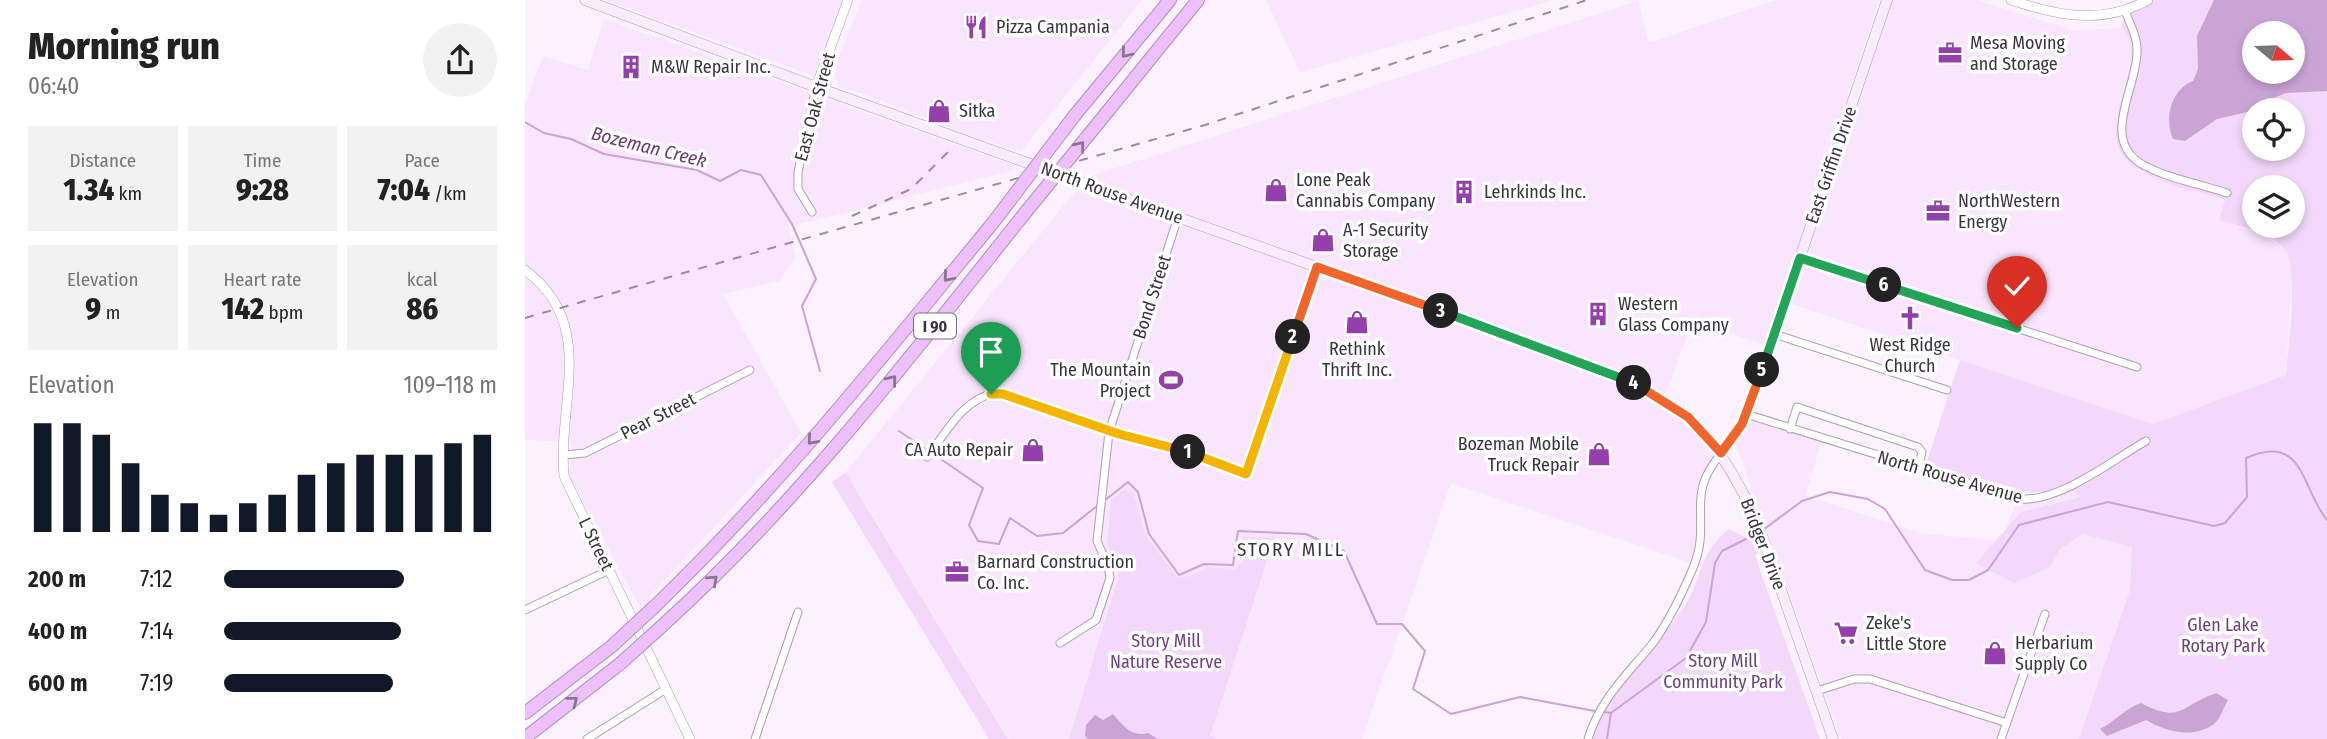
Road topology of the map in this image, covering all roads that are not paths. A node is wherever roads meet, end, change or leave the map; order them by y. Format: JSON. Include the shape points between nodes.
{"nodes":[{"id":1,"x":585,"y":0,"type":"edge"},
{"id":2,"x":848,"y":0,"type":"edge"},
{"id":3,"x":1170,"y":0,"type":"edge"},
{"id":4,"x":1198,"y":0,"type":"edge"},
{"id":5,"x":1887,"y":0,"type":"edge"},
{"id":6,"x":2011,"y":0,"type":"edge"},
{"id":7,"x":2148,"y":0,"type":"edge"},
{"id":8,"x":2125,"y":11,"type":"junction"},
{"id":9,"x":816,"y":87,"type":"junction"},
{"id":10,"x":2227,"y":193,"type":"dead end"},
{"id":11,"x":812,"y":212,"type":"dead end"},
{"id":12,"x":1178,"y":217,"type":"junction"},
{"id":13,"x":1800,"y":258,"type":"junction"},
{"id":14,"x":1317,"y":267,"type":"junction"},
{"id":15,"x":525,"y":270,"type":"edge"},
{"id":16,"x":1774,"y":334,"type":"junction"},
{"id":17,"x":2137,"y":367,"type":"dead end"},
{"id":18,"x":750,"y":370,"type":"dead end"},
{"id":19,"x":1639,"y":385,"type":"joint"},
{"id":20,"x":1947,"y":390,"type":"dead end"},
{"id":21,"x":1746,"y":414,"type":"junction"},
{"id":22,"x":1790,"y":429,"type":"junction"},
{"id":23,"x":1109,"y":431,"type":"junction"},
{"id":24,"x":2146,"y":441,"type":"dead end"},
{"id":25,"x":1721,"y":453,"type":"junction"},
{"id":26,"x":564,"y":455,"type":"junction"},
{"id":27,"x":927,"y":457,"type":"dead end"},
{"id":28,"x":1918,"y":469,"type":"junction"},
{"id":29,"x":608,"y":570,"type":"junction"},
{"id":30,"x":525,"y":611,"type":"edge"},
{"id":31,"x":798,"y":612,"type":"dead end"},
{"id":32,"x":2045,"y":614,"type":"dead end"},
{"id":33,"x":1060,"y":643,"type":"dead end"},
{"id":34,"x":666,"y":689,"type":"junction"},
{"id":35,"x":1817,"y":691,"type":"junction"},
{"id":36,"x":525,"y":713,"type":"edge"},
{"id":37,"x":2007,"y":723,"type":"junction"},
{"id":38,"x":525,"y":738,"type":"edge"},
{"id":39,"x":587,"y":739,"type":"edge"},
{"id":40,"x":689,"y":739,"type":"edge"},
{"id":41,"x":755,"y":739,"type":"edge"},
{"id":42,"x":1588,"y":739,"type":"edge"},
{"id":43,"x":1833,"y":739,"type":"edge"},
{"id":44,"x":2001,"y":739,"type":"edge"}],
"edges":[{"from":1,"to":9,"type":"main road","name":"North Rouse Avenue"},
{"from":2,"to":9,"type":"street","name":"East Oak Street"},
{"from":3,"to":36,"type":"highway","number":"I 90","one_way":true,"bridge":true,"via":[[992,225],[789,467],[655,607]]},
{"from":38,"to":4,"type":"highway","number":"I 90","one_way":true,"bridge":true,"via":[[621,663],[726,568],[802,486],[850,433]]},
{"from":5,"to":13,"type":"main road","name":"East Griffin Drive"},
{"from":6,"to":8,"type":"street","via":[[2064,15]]},
{"from":7,"to":8,"type":"street"},
{"from":8,"to":10,"type":"street","via":[[2138,49],[2121,126],[2129,154],[2146,166]]},
{"from":9,"to":11,"type":"street","name":"East Oak Street","via":[[798,172],[798,189]]},
{"from":9,"to":12,"type":"main road","name":"North Rouse Avenue"},
{"from":12,"to":14,"type":"main road","name":"North Rouse Avenue"},
{"from":12,"to":23,"type":"street","name":"Bond Street"},
{"from":13,"to":16,"type":"main road","name":"East Griffin Drive"},
{"from":13,"to":17,"type":"street"},
{"from":14,"to":19,"type":"main road","name":"North Rouse Avenue"},
{"from":14,"to":23,"type":"street","via":[[1246,474]]},
{"from":15,"to":26,"type":"street","name":"L Street","via":[[554,299],[566,335],[570,398]]},
{"from":16,"to":20,"type":"street"},
{"from":16,"to":21,"type":"main road","name":"East Griffin Drive"},
{"from":18,"to":26,"type":"street","name":"Pear Street","via":[[585,453]]},
{"from":19,"to":25,"type":"main road","name":"Bridger Drive","via":[[1688,417]]},
{"from":21,"to":22,"type":"street","name":"North Rouse Avenue"},
{"from":21,"to":25,"type":"main road","name":"East Griffin Drive"},
{"from":22,"to":28,"type":"street","name":"North Rouse Avenue"},
{"from":22,"to":28,"type":"street","via":[[1797,407],[1918,447],[1922,452]]},
{"from":23,"to":27,"type":"street","via":[[994,393],[963,409]]},
{"from":23,"to":33,"type":"street","name":"Bond Street","via":[[1098,543],[1110,578],[1096,620]]},
{"from":24,"to":28,"type":"street","name":"North Rouse Avenue","via":[[2060,491],[2034,500],[2009,497]]},
{"from":25,"to":35,"type":"main road","name":"Bridger Drive","via":[[1757,521]]},
{"from":25,"to":42,"type":"street","name":"East Griffin Drive","via":[[1702,481],[1701,538],[1675,610],[1601,706]]},
{"from":26,"to":29,"type":"street","name":"L Street","via":[[569,491]]},
{"from":29,"to":30,"type":"street"},
{"from":29,"to":34,"type":"street","name":"L Street"},
{"from":31,"to":41,"type":"street"},
{"from":32,"to":37,"type":"street"},
{"from":34,"to":39,"type":"street"},
{"from":34,"to":40,"type":"street","name":"L Street"},
{"from":35,"to":37,"type":"street","via":[[1854,679],[1870,679]]},
{"from":35,"to":43,"type":"main road","name":"Bridger Drive"},
{"from":37,"to":44,"type":"street"}]}
